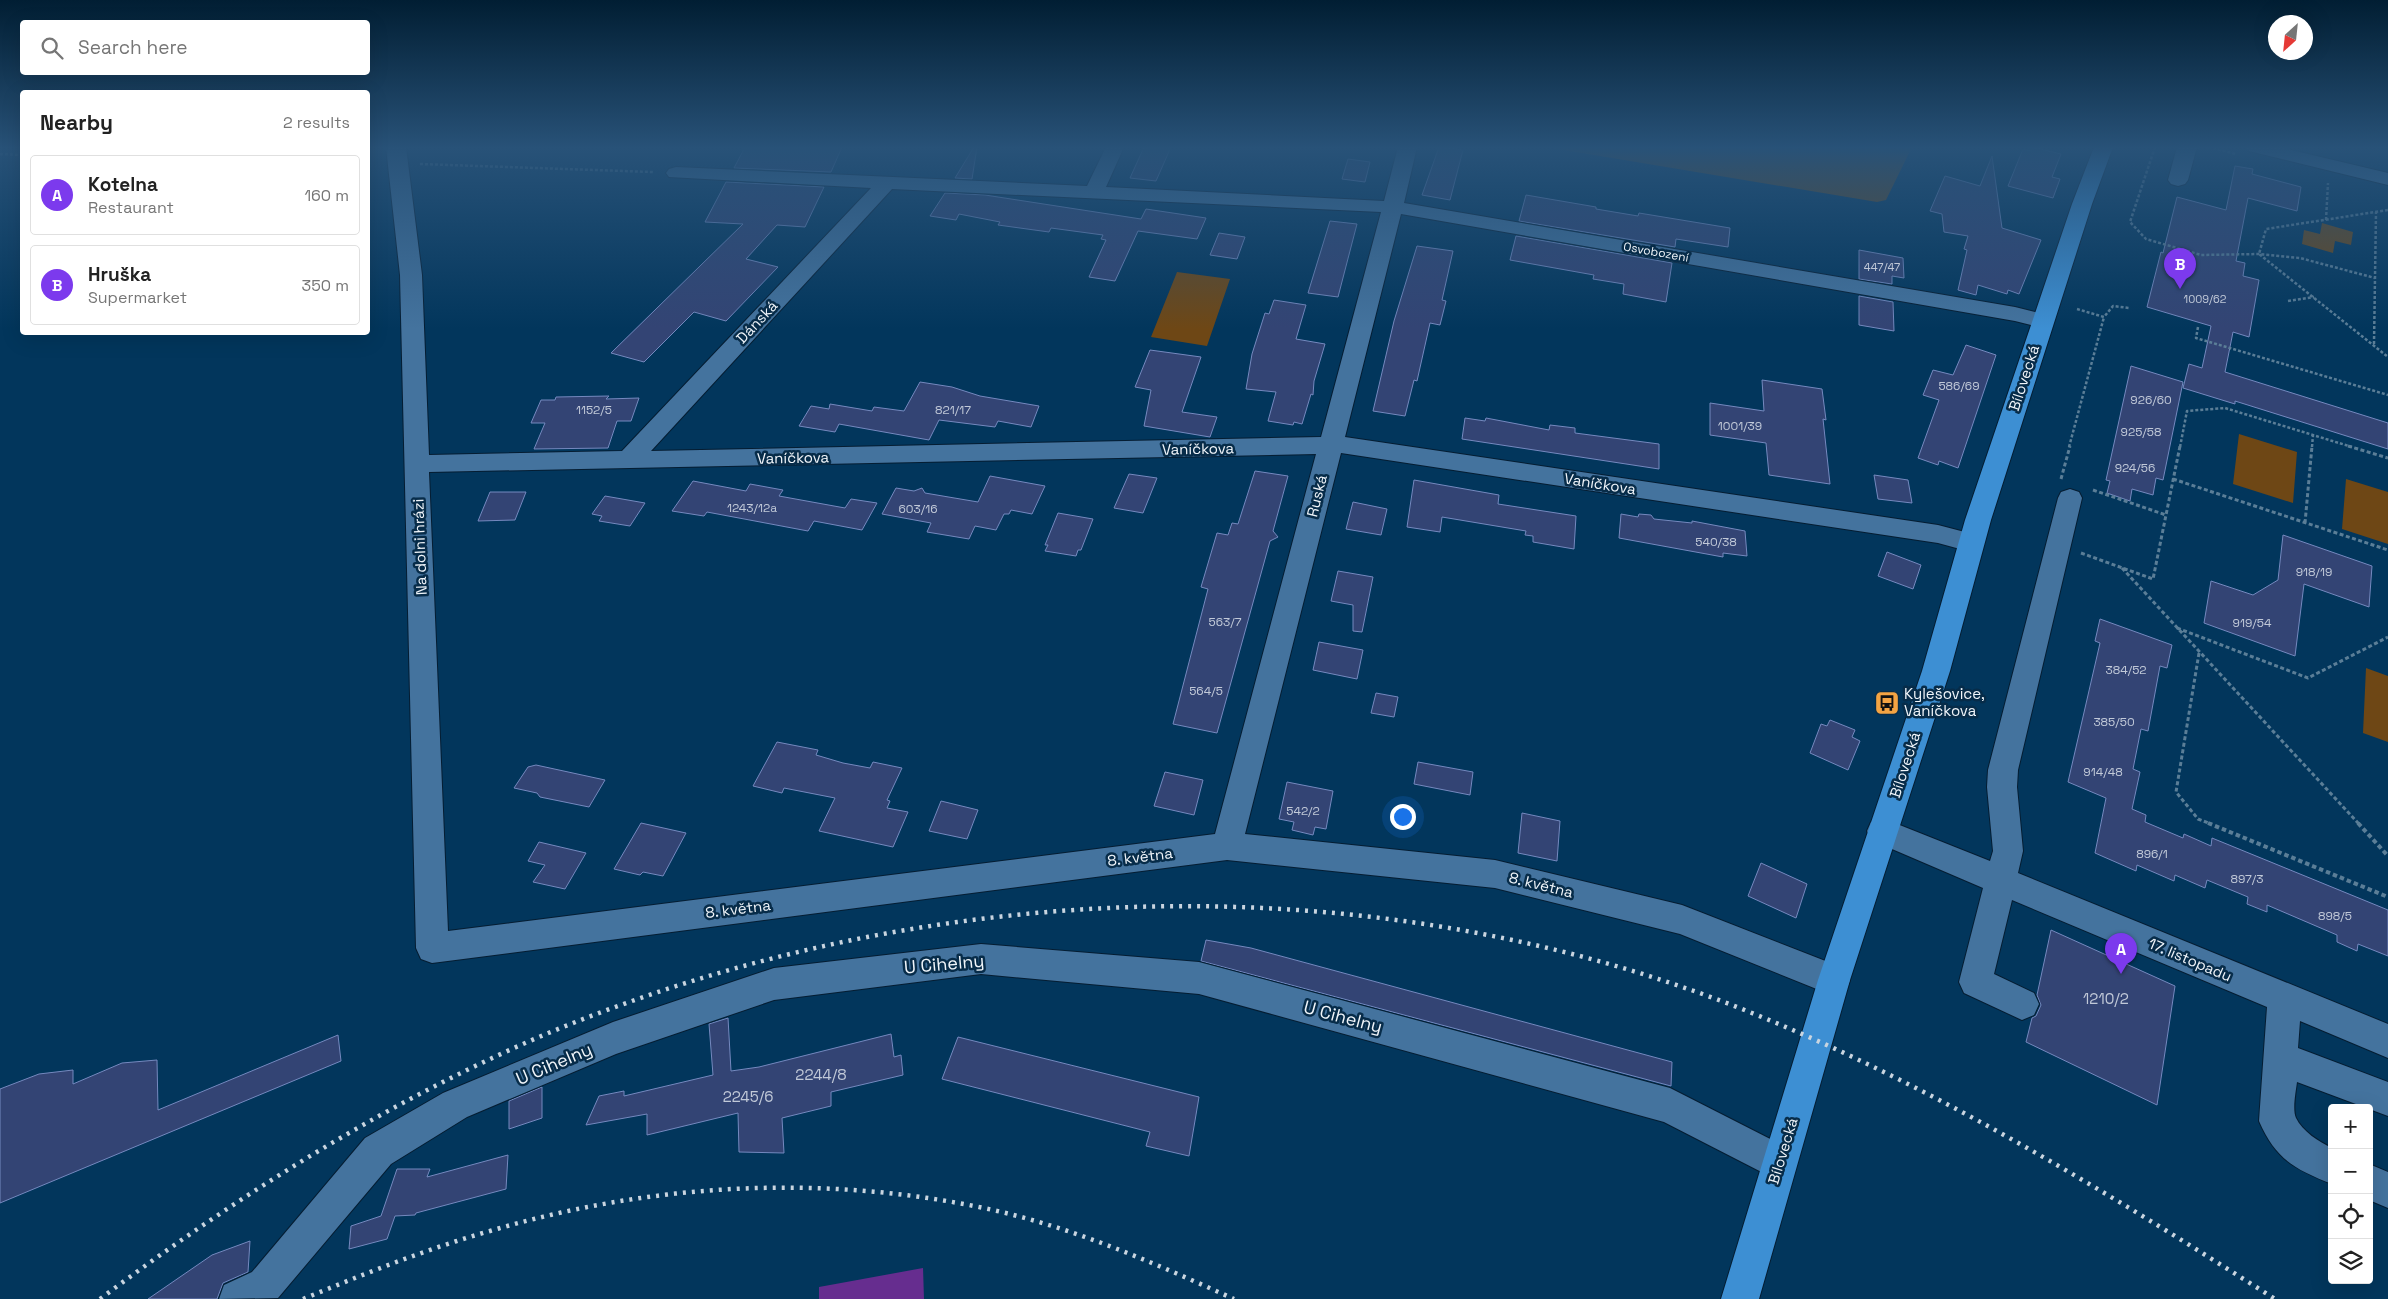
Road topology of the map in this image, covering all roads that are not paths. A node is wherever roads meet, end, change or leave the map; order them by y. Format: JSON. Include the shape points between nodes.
{"nodes":[{"id":1,"x":1393,"y":207,"type":"edge"},
{"id":2,"x":403,"y":208,"type":"edge"},
{"id":3,"x":864,"y":208,"type":"edge"},
{"id":4,"x":1397,"y":208,"type":"edge"},
{"id":5,"x":2082,"y":208,"type":"edge"},
{"id":6,"x":2043,"y":321,"type":"junction"},
{"id":7,"x":1330,"y":445,"type":"junction"},
{"id":8,"x":627,"y":461,"type":"junction"},
{"id":9,"x":417,"y":464,"type":"junction"},
{"id":10,"x":2082,"y":492,"type":"road end"},
{"id":11,"x":1971,"y":543,"type":"junction"},
{"id":12,"x":1882,"y":831,"type":"junction"},
{"id":13,"x":1227,"y":846,"type":"junction"},
{"id":14,"x":2001,"y":881,"type":"junction"},
{"id":15,"x":432,"y":948,"type":"joint"},
{"id":16,"x":1834,"y":980,"type":"junction"},
{"id":17,"x":2284,"y":999,"type":"junction"},
{"id":18,"x":2022,"y":1004,"type":"dead end"},
{"id":19,"x":2388,"y":1041,"type":"edge"},
{"id":20,"x":2281,"y":1059,"type":"junction"},
{"id":21,"x":2388,"y":1099,"type":"edge"},
{"id":22,"x":1779,"y":1164,"type":"junction"},
{"id":23,"x":2328,"y":1164,"type":"edge"},
{"id":24,"x":2373,"y":1184,"type":"edge"},
{"id":25,"x":2388,"y":1190,"type":"edge"},
{"id":26,"x":238,"y":1299,"type":"edge"},
{"id":27,"x":1740,"y":1299,"type":"edge"}],
"edges":[{"from":1,"to":7,"type":"street","name":"Ruská"},
{"from":2,"to":9,"type":"street","name":"Na dolni hrázi","via":[[411,275]]},
{"from":3,"to":8,"type":"street","name":"Dánská"},
{"from":4,"to":6,"type":"street","name":"Osvobození"},
{"from":5,"to":6,"type":"main road","name":"Bílovecká"},
{"from":6,"to":11,"type":"main road","name":"Bílovecká"},
{"from":7,"to":8,"type":"street","name":"Vaníčkova"},
{"from":7,"to":11,"type":"street","name":"Vaníčkova","via":[[1929,532]]},
{"from":7,"to":13,"type":"street","name":"Ruská"},
{"from":8,"to":9,"type":"street","name":"Vaníčkova"},
{"from":9,"to":15,"type":"street","name":"Na dolni hrázi"},
{"from":10,"to":14,"type":"street","via":[[2075,551],[2003,770],[2008,851]]},
{"from":11,"to":12,"type":"main road","name":"Bílovecká","via":[[1938,663]]},
{"from":12,"to":14,"type":"street","name":"17. listopadu"},
{"from":12,"to":16,"type":"main road","name":"Bílovecká"},
{"from":13,"to":15,"type":"street","name":"8. května"},
{"from":13,"to":16,"type":"street","name":"8. května","via":[[1495,874],[1682,920]]},
{"from":14,"to":17,"type":"street","name":"17. listopadu"},
{"from":14,"to":18,"type":"street","via":[[1976,982]]},
{"from":16,"to":22,"type":"main road","name":"Bílovecká"},
{"from":17,"to":19,"type":"street","name":"17. listopadu"},
{"from":17,"to":20,"type":"street"},
{"from":20,"to":21,"type":"street"},
{"from":20,"to":23,"type":"street","via":[[2277,1121],[2290,1140],[2308,1156]]},
{"from":22,"to":26,"type":"street","name":"U Cihelny","via":[[1670,1106],[1198,978],[981,959],[774,984],[613,1039],[455,1106],[378,1151],[266,1285]]},
{"from":22,"to":27,"type":"main road","name":"Bílovecká"},
{"from":24,"to":25,"type":"street"}]}
